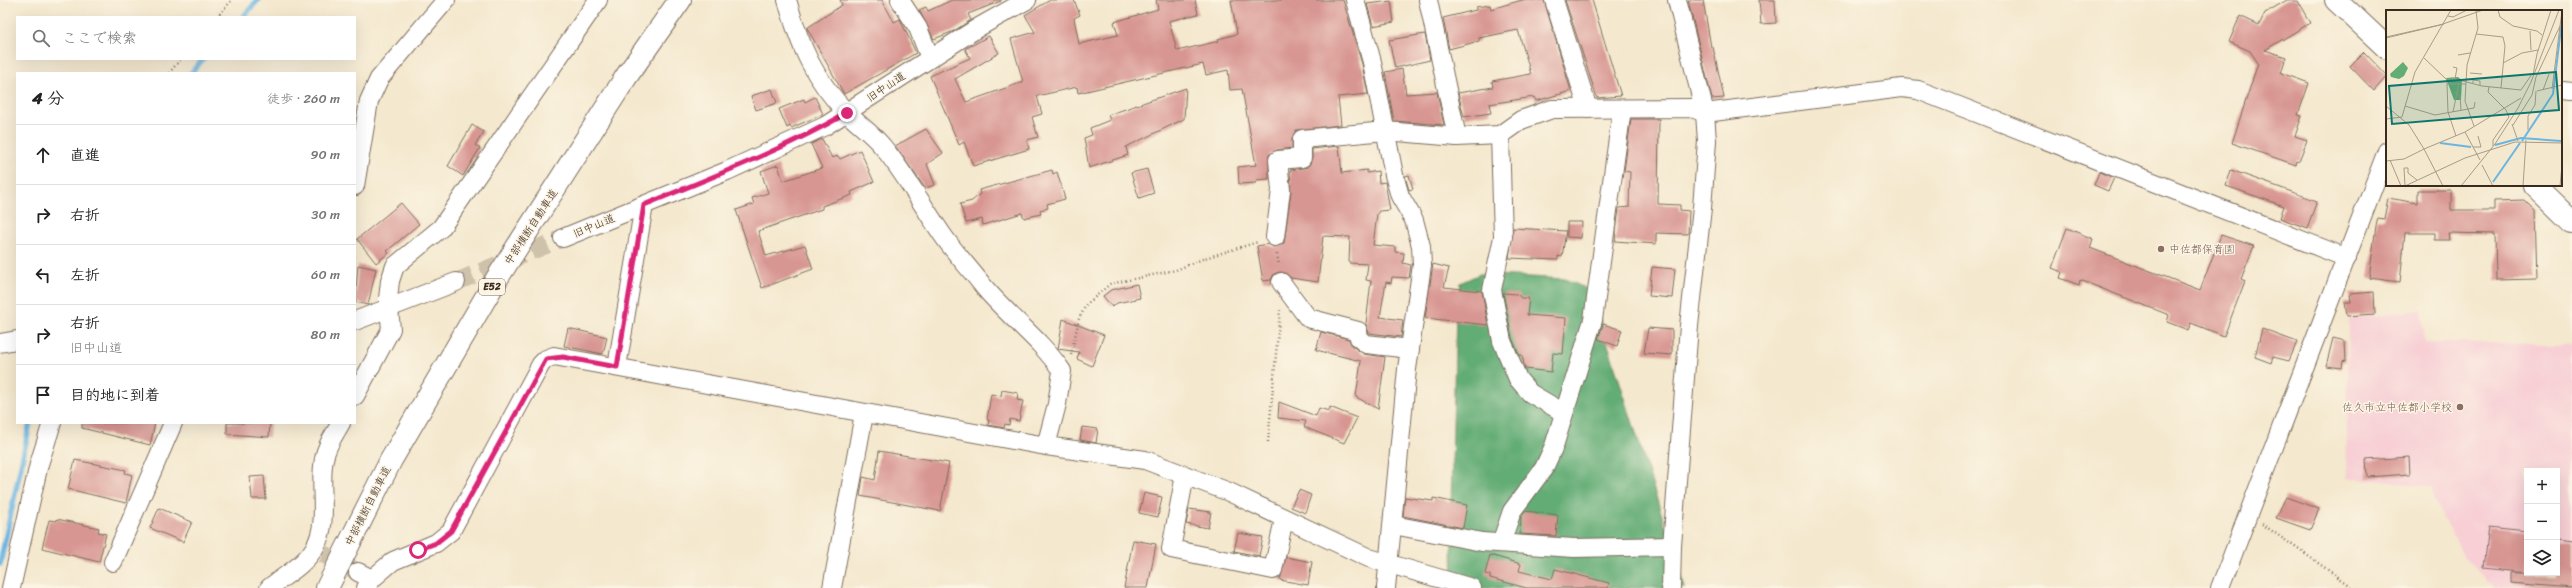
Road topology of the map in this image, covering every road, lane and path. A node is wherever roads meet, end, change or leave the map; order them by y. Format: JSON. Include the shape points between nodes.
{"nodes":[{"id":1,"x":232,"y":0,"type":"edge"},
{"id":2,"x":446,"y":0,"type":"edge"},
{"id":3,"x":598,"y":0,"type":"edge"},
{"id":4,"x":680,"y":0,"type":"edge"},
{"id":5,"x":787,"y":0,"type":"edge"},
{"id":6,"x":900,"y":0,"type":"edge"},
{"id":7,"x":1027,"y":0,"type":"edge"},
{"id":8,"x":1355,"y":0,"type":"edge"},
{"id":9,"x":1428,"y":0,"type":"edge"},
{"id":10,"x":1554,"y":0,"type":"edge"},
{"id":11,"x":1677,"y":0,"type":"edge"},
{"id":12,"x":2336,"y":0,"type":"edge"},
{"id":13,"x":218,"y":16,"type":"edge"},
{"id":14,"x":2386,"y":47,"type":"edge"},
{"id":15,"x":930,"y":58,"type":"junction"},
{"id":16,"x":180,"y":60,"type":"edge"},
{"id":17,"x":170,"y":72,"type":"edge"},
{"id":18,"x":1588,"y":109,"type":"junction"},
{"id":19,"x":1622,"y":109,"type":"junction"},
{"id":20,"x":847,"y":113,"type":"junction"},
{"id":21,"x":1705,"y":113,"type":"junction"},
{"id":22,"x":1385,"y":131,"type":"junction"},
{"id":23,"x":1500,"y":135,"type":"junction"},
{"id":24,"x":1457,"y":137,"type":"junction"},
{"id":25,"x":2386,"y":154,"type":"edge"},
{"id":26,"x":356,"y":176,"type":"edge"},
{"id":27,"x":2535,"y":186,"type":"edge"},
{"id":28,"x":644,"y":205,"type":"junction"},
{"id":29,"x":2572,"y":222,"type":"edge"},
{"id":30,"x":1275,"y":237,"type":"junction"},
{"id":31,"x":563,"y":238,"type":"tunnel mouth"},
{"id":32,"x":2347,"y":258,"type":"junction"},
{"id":33,"x":456,"y":282,"type":"tunnel mouth"},
{"id":34,"x":1281,"y":282,"type":"junction"},
{"id":35,"x":389,"y":310,"type":"junction"},
{"id":36,"x":356,"y":321,"type":"edge"},
{"id":37,"x":16,"y":340,"type":"edge"},
{"id":38,"x":0,"y":343,"type":"edge"},
{"id":39,"x":1410,"y":349,"type":"junction"},
{"id":40,"x":617,"y":367,"type":"junction"},
{"id":41,"x":1062,"y":371,"type":"junction"},
{"id":42,"x":356,"y":394,"type":"edge"},
{"id":43,"x":1564,"y":413,"type":"junction"},
{"id":44,"x":864,"y":414,"type":"junction"},
{"id":45,"x":52,"y":424,"type":"edge"},
{"id":46,"x":173,"y":424,"type":"edge"},
{"id":47,"x":339,"y":424,"type":"edge"},
{"id":48,"x":1268,"y":442,"type":"dead end"},
{"id":49,"x":1046,"y":446,"type":"junction"},
{"id":50,"x":1185,"y":475,"type":"junction"},
{"id":51,"x":2248,"y":514,"type":"junction"},
{"id":52,"x":1284,"y":519,"type":"junction"},
{"id":53,"x":1393,"y":525,"type":"junction"},
{"id":54,"x":1501,"y":543,"type":"junction"},
{"id":55,"x":1672,"y":546,"type":"junction"},
{"id":56,"x":113,"y":562,"type":"dead end"},
{"id":57,"x":1389,"y":565,"type":"junction"},
{"id":58,"x":365,"y":580,"type":"edge"},
{"id":59,"x":11,"y":588,"type":"edge"},
{"id":60,"x":269,"y":588,"type":"edge"},
{"id":61,"x":327,"y":588,"type":"edge"},
{"id":62,"x":832,"y":588,"type":"edge"},
{"id":63,"x":1386,"y":588,"type":"edge"},
{"id":64,"x":1472,"y":588,"type":"edge"},
{"id":65,"x":1671,"y":588,"type":"edge"},
{"id":66,"x":2220,"y":588,"type":"edge"},
{"id":67,"x":2354,"y":588,"type":"edge"}],
"edges":[{"from":1,"to":13,"type":"path"},
{"from":2,"to":26,"type":"street","via":[[379,79],[370,101]]},
{"from":3,"to":35,"type":"street","via":[[441,228],[395,266],[390,281]]},
{"from":4,"to":61,"type":"main road","name":"中部横断自動車道","number":"E52","via":[[626,77],[496,280],[391,460]]},
{"from":5,"to":20,"type":"street","via":[[800,43],[811,66]]},
{"from":6,"to":15,"type":"street","via":[[918,28]]},
{"from":7,"to":15,"type":"street","name":"旧中山道"},
{"from":8,"to":22,"type":"street","via":[[1372,62]]},
{"from":9,"to":24,"type":"street"},
{"from":10,"to":18,"type":"street"},
{"from":11,"to":21,"type":"street"},
{"from":12,"to":14,"type":"main road"},
{"from":15,"to":20,"type":"street","name":"旧中山道"},
{"from":16,"to":17,"type":"path"},
{"from":18,"to":19,"type":"street"},
{"from":18,"to":23,"type":"street","via":[[1552,109],[1521,120]]},
{"from":19,"to":21,"type":"street","via":[[1692,108]]},
{"from":19,"to":43,"type":"street","via":[[1593,320]]},
{"from":20,"to":28,"type":"street","name":"旧中山道","via":[[825,126]]},
{"from":20,"to":41,"type":"street","via":[[880,143],[897,164],[945,238],[996,302],[1052,356]]},
{"from":21,"to":32,"type":"street","via":[[1902,88],[1918,90]]},
{"from":21,"to":55,"type":"street","via":[[1707,141],[1702,208],[1688,326]]},
{"from":22,"to":24,"type":"street"},
{"from":22,"to":30,"type":"street","via":[[1302,139],[1302,158],[1278,160],[1281,190]]},
{"from":22,"to":39,"type":"street","via":[[1400,196],[1414,220],[1421,246],[1422,265]]},
{"from":23,"to":24,"type":"street"},
{"from":23,"to":43,"type":"street","via":[[1502,237],[1492,290],[1502,341],[1518,380],[1530,393]]},
{"from":25,"to":32,"type":"street"},
{"from":27,"to":29,"type":"main road"},
{"from":28,"to":31,"type":"street","name":"旧中山道"},
{"from":28,"to":40,"type":"street"},
{"from":30,"to":34,"type":"path"},
{"from":30,"to":41,"type":"path","via":[[1205,258],[1176,270],[1110,284],[1086,305],[1079,319],[1074,349]]},
{"from":32,"to":51,"type":"street"},
{"from":33,"to":35,"type":"street"},
{"from":34,"to":39,"type":"street","via":[[1308,318],[1358,331],[1359,338],[1366,344]]},
{"from":34,"to":48,"type":"path"},
{"from":35,"to":36,"type":"street"},
{"from":35,"to":42,"type":"street","via":[[391,329]]},
{"from":37,"to":38,"type":"street"},
{"from":39,"to":53,"type":"street"},
{"from":40,"to":44,"type":"street"},
{"from":40,"to":58,"type":"street","via":[[563,357],[546,359],[451,531],[436,543],[393,561]]},
{"from":41,"to":49,"type":"street"},
{"from":43,"to":54,"type":"street","via":[[1544,468],[1512,511]]},
{"from":44,"to":49,"type":"street"},
{"from":44,"to":62,"type":"street"},
{"from":45,"to":59,"type":"street"},
{"from":46,"to":56,"type":"street"},
{"from":47,"to":60,"type":"street","via":[[323,461],[323,519],[318,551]]},
{"from":49,"to":50,"type":"street","via":[[1145,460]]},
{"from":50,"to":52,"type":"street","via":[[1229,492]]},
{"from":50,"to":52,"type":"street","via":[[1171,549],[1273,570]]},
{"from":51,"to":66,"type":"street"},
{"from":51,"to":67,"type":"path"},
{"from":52,"to":57,"type":"street"},
{"from":53,"to":54,"type":"street","via":[[1482,542]]},
{"from":53,"to":57,"type":"street"},
{"from":54,"to":55,"type":"street","via":[[1574,548]]},
{"from":55,"to":65,"type":"street"},
{"from":57,"to":63,"type":"street"},
{"from":57,"to":64,"type":"street"}]}
